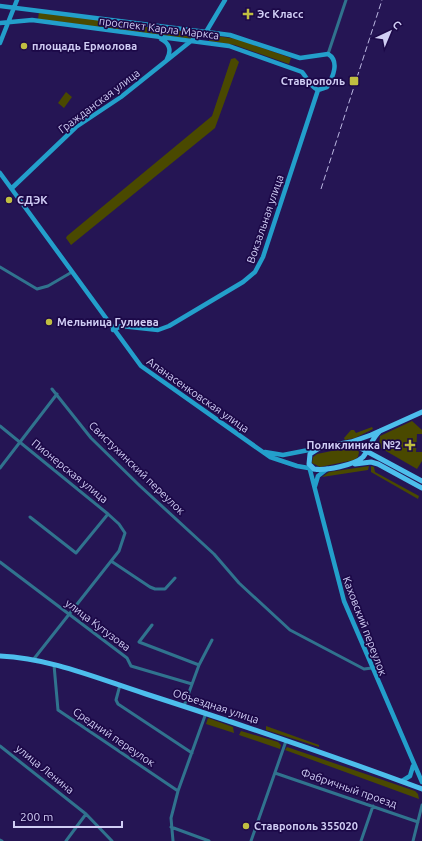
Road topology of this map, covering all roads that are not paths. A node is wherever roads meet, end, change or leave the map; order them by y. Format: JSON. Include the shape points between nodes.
{"nodes":[{"id":1,"x":17,"y":0,"type":"edge"},
{"id":2,"x":225,"y":0,"type":"edge"},
{"id":3,"x":346,"y":0,"type":"edge"},
{"id":4,"x":0,"y":6,"type":"edge"},
{"id":5,"x":13,"y":8,"type":"junction"},
{"id":6,"x":9,"y":21,"type":"junction"},
{"id":7,"x":0,"y":24,"type":"edge"},
{"id":8,"x":206,"y":32,"type":"junction"},
{"id":9,"x":4,"y":34,"type":"junction"},
{"id":10,"x":157,"y":38,"type":"junction"},
{"id":11,"x":191,"y":41,"type":"junction"},
{"id":12,"x":0,"y":43,"type":"edge"},
{"id":13,"x":328,"y":54,"type":"junction"},
{"id":14,"x":164,"y":63,"type":"junction"},
{"id":15,"x":318,"y":90,"type":"junction"},
{"id":16,"x":0,"y":173,"type":"edge"},
{"id":17,"x":12,"y":188,"type":"junction"},
{"id":18,"x":0,"y":266,"type":"edge"},
{"id":19,"x":72,"y":272,"type":"junction"},
{"id":20,"x":114,"y":330,"type":"junction"},
{"id":21,"x":52,"y":389,"type":"dead end"},
{"id":22,"x":57,"y":394,"type":"junction"},
{"id":23,"x":422,"y":412,"type":"edge"},
{"id":24,"x":0,"y":426,"type":"edge"},
{"id":25,"x":380,"y":431,"type":"junction"},
{"id":26,"x":20,"y":441,"type":"junction"},
{"id":27,"x":371,"y":441,"type":"junction"},
{"id":28,"x":342,"y":444,"type":"junction"},
{"id":29,"x":355,"y":445,"type":"junction"},
{"id":30,"x":321,"y":447,"type":"junction"},
{"id":31,"x":367,"y":450,"type":"junction"},
{"id":32,"x":262,"y":451,"type":"junction"},
{"id":33,"x":375,"y":454,"type":"junction"},
{"id":34,"x":358,"y":460,"type":"junction"},
{"id":35,"x":350,"y":464,"type":"junction"},
{"id":36,"x":297,"y":466,"type":"junction"},
{"id":37,"x":0,"y":468,"type":"edge"},
{"id":38,"x":312,"y":468,"type":"junction"},
{"id":39,"x":328,"y":469,"type":"junction"},
{"id":40,"x":312,"y":480,"type":"junction"},
{"id":41,"x":422,"y":481,"type":"edge"},
{"id":42,"x":422,"y":488,"type":"edge"},
{"id":43,"x":314,"y":490,"type":"junction"},
{"id":44,"x":108,"y":514,"type":"junction"},
{"id":45,"x":30,"y":517,"type":"dead end"},
{"id":46,"x":111,"y":561,"type":"junction"},
{"id":47,"x":0,"y":562,"type":"edge"},
{"id":48,"x":175,"y":578,"type":"dead end"},
{"id":49,"x":69,"y":615,"type":"junction"},
{"id":50,"x":152,"y":625,"type":"dead end"},
{"id":51,"x":212,"y":640,"type":"dead end"},
{"id":52,"x":0,"y":656,"type":"edge"},
{"id":53,"x":33,"y":660,"type":"junction"},
{"id":54,"x":54,"y":665,"type":"junction"},
{"id":55,"x":199,"y":665,"type":"junction"},
{"id":56,"x":372,"y":668,"type":"junction"},
{"id":57,"x":192,"y":684,"type":"junction"},
{"id":58,"x":120,"y":685,"type":"junction"},
{"id":59,"x":184,"y":706,"type":"junction"},
{"id":60,"x":206,"y":713,"type":"junction"},
{"id":61,"x":286,"y":741,"type":"junction"},
{"id":62,"x":0,"y":746,"type":"edge"},
{"id":63,"x":192,"y":753,"type":"junction"},
{"id":64,"x":413,"y":763,"type":"junction"},
{"id":65,"x":275,"y":772,"type":"junction"},
{"id":66,"x":402,"y":781,"type":"junction"},
{"id":67,"x":422,"y":782,"type":"edge"},
{"id":68,"x":422,"y":789,"type":"edge"},
{"id":69,"x":178,"y":791,"type":"junction"},
{"id":70,"x":422,"y":805,"type":"edge"},
{"id":71,"x":373,"y":806,"type":"junction"},
{"id":72,"x":86,"y":814,"type":"junction"},
{"id":73,"x":418,"y":822,"type":"junction"},
{"id":74,"x":171,"y":827,"type":"junction"},
{"id":75,"x":66,"y":841,"type":"edge"},
{"id":76,"x":112,"y":841,"type":"edge"},
{"id":77,"x":172,"y":841,"type":"edge"},
{"id":78,"x":209,"y":841,"type":"edge"},
{"id":79,"x":250,"y":841,"type":"edge"},
{"id":80,"x":361,"y":841,"type":"edge"},
{"id":81,"x":413,"y":841,"type":"edge"}],
"edges":[{"from":1,"to":5,"type":"main road"},
{"from":2,"to":8,"type":"main road","name":"Гражданская улица"},
{"from":3,"to":13,"type":"street"},
{"from":4,"to":5,"type":"main road","name":"проспект Карла Маркса"},
{"from":5,"to":6,"type":"main road"},
{"from":5,"to":8,"type":"main road","name":"проспект Карла Маркса"},
{"from":6,"to":7,"type":"main road","name":"проспект Карла Маркса"},
{"from":6,"to":9,"type":"main road"},
{"from":6,"to":10,"type":"main road","name":"проспект Карла Маркса","via":[[32,20]]},
{"from":7,"to":9,"type":"main road"},
{"from":8,"to":11,"type":"main road","name":"Гражданская улица"},
{"from":8,"to":13,"type":"main road","name":"проспект Карла Маркса","via":[[237,37],[294,57],[306,58]]},
{"from":9,"to":12,"type":"main road"},
{"from":10,"to":11,"type":"main road","name":"проспект Карла Маркса"},
{"from":10,"to":14,"type":"main road","via":[[170,48],[169,56]]},
{"from":11,"to":14,"type":"main road","name":"Гражданская улица"},
{"from":11,"to":15,"type":"main road","name":"проспект Карла Маркса","via":[[235,48],[291,67],[302,72]]},
{"from":13,"to":15,"type":"main road","name":"Вокзальная улица","via":[[334,59],[335,65],[327,86]]},
{"from":14,"to":17,"type":"main road","name":"Гражданская улица","via":[[121,97],[76,126]]},
{"from":15,"to":20,"type":"main road","name":"Вокзальная улица","via":[[256,272],[169,326],[158,330],[121,326]]},
{"from":16,"to":17,"type":"main road","name":"Апанасенковская улица"},
{"from":17,"to":19,"type":"main road","name":"Апанасенковская улица"},
{"from":18,"to":19,"type":"street","via":[[37,289],[48,286]]},
{"from":19,"to":20,"type":"main road","name":"Апанасенковская улица"},
{"from":20,"to":32,"type":"main road","name":"Апанасенковская улица","via":[[141,366]]},
{"from":21,"to":22,"type":"street","name":"Свистухинский переулок"},
{"from":22,"to":26,"type":"street"},
{"from":22,"to":56,"type":"street","name":"Свистухинский переулок","via":[[91,438],[290,630],[364,669]]},
{"from":23,"to":25,"type":"main road"},
{"from":24,"to":26,"type":"street","name":"Пионерская улица"},
{"from":25,"to":27,"type":"main road"},
{"from":25,"to":28,"type":"main road"},
{"from":26,"to":37,"type":"street"},
{"from":26,"to":44,"type":"street","name":"Пионерская улица"},
{"from":27,"to":31,"type":"main road"},
{"from":27,"to":33,"type":"main road","via":[[370,448]]},
{"from":28,"to":29,"type":"main road"},
{"from":28,"to":30,"type":"main road"},
{"from":29,"to":31,"type":"main road"},
{"from":29,"to":34,"type":"main road","via":[[361,452]]},
{"from":30,"to":32,"type":"main road","via":[[283,455]]},
{"from":30,"to":38,"type":"main road","via":[[310,454],[308,460]]},
{"from":31,"to":33,"type":"main road"},
{"from":31,"to":34,"type":"main road"},
{"from":32,"to":36,"type":"main road","name":"Апанасенковская улица","via":[[275,459]]},
{"from":33,"to":41,"type":"main road"},
{"from":34,"to":35,"type":"main road"},
{"from":35,"to":39,"type":"main road"},
{"from":35,"to":42,"type":"main road","via":[[378,464]]},
{"from":36,"to":38,"type":"main road","name":"Апанасенковская улица"},
{"from":36,"to":40,"type":"main road"},
{"from":38,"to":39,"type":"main road"},
{"from":38,"to":40,"type":"main road","name":"Каховский переулок"},
{"from":39,"to":43,"type":"main road","via":[[318,476]]},
{"from":40,"to":43,"type":"main road","name":"Каховский переулок"},
{"from":43,"to":56,"type":"main road","name":"Каховский переулок","via":[[344,601]]},
{"from":44,"to":45,"type":"street","via":[[76,553]]},
{"from":44,"to":46,"type":"street","name":"Пионерская улица","via":[[125,533],[119,551]]},
{"from":46,"to":48,"type":"street","via":[[155,589],[165,589]]},
{"from":46,"to":49,"type":"street"},
{"from":47,"to":49,"type":"street","name":"улица Кутузова"},
{"from":49,"to":53,"type":"street"},
{"from":49,"to":57,"type":"street","name":"улица Кутузова","via":[[127,658],[131,666]]},
{"from":50,"to":55,"type":"street","via":[[139,642]]},
{"from":51,"to":55,"type":"street"},
{"from":52,"to":53,"type":"main road","name":"Объездная улица"},
{"from":53,"to":54,"type":"main road","name":"Объездная улица"},
{"from":54,"to":58,"type":"main road","name":"Объездная улица"},
{"from":54,"to":69,"type":"street","name":"Средний переулок","via":[[58,710]]},
{"from":55,"to":57,"type":"street"},
{"from":56,"to":64,"type":"main road","name":"Каховский переулок"},
{"from":57,"to":59,"type":"street"},
{"from":58,"to":59,"type":"main road","name":"Объездная улица"},
{"from":58,"to":63,"type":"street","via":[[116,700],[118,704]]},
{"from":59,"to":60,"type":"main road","name":"Объездная улица"},
{"from":60,"to":61,"type":"main road","name":"Объездная улица"},
{"from":60,"to":63,"type":"street"},
{"from":61,"to":65,"type":"street"},
{"from":61,"to":66,"type":"main road","name":"Объездная улица"},
{"from":62,"to":72,"type":"street","name":"улица Ленина"},
{"from":63,"to":69,"type":"street"},
{"from":64,"to":66,"type":"main road","via":[[410,776]]},
{"from":64,"to":67,"type":"main road","name":"Каховский переулок"},
{"from":65,"to":71,"type":"street","name":"Фабричный проезд"},
{"from":65,"to":79,"type":"street"},
{"from":66,"to":68,"type":"main road","name":"Объездная улица"},
{"from":69,"to":74,"type":"street"},
{"from":70,"to":73,"type":"street"},
{"from":71,"to":73,"type":"street","name":"Фабричный проезд"},
{"from":71,"to":80,"type":"street"},
{"from":72,"to":75,"type":"street"},
{"from":72,"to":76,"type":"street","name":"улица Ленина"},
{"from":73,"to":81,"type":"street"},
{"from":74,"to":77,"type":"street"},
{"from":74,"to":78,"type":"street"}]}
